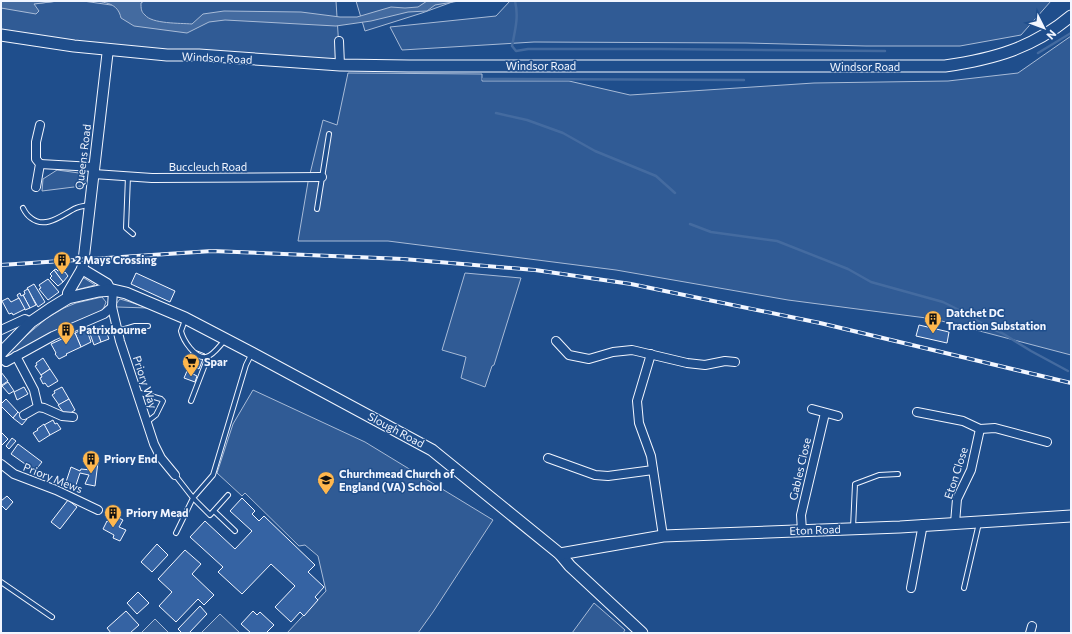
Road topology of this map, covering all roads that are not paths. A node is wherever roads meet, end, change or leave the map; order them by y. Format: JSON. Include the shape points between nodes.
{"nodes":[{"id":1,"x":1071,"y":16,"type":"edge"},
{"id":2,"x":1,"y":35,"type":"edge"},
{"id":3,"x":339,"y":41,"type":"dead end"},
{"id":4,"x":108,"y":49,"type":"junction"},
{"id":5,"x":340,"y":65,"type":"junction"},
{"id":6,"x":40,"y":125,"type":"dead end"},
{"id":7,"x":330,"y":134,"type":"dead end"},
{"id":8,"x":40,"y":164,"type":"junction"},
{"id":9,"x":94,"y":170,"type":"junction"},
{"id":10,"x":128,"y":176,"type":"junction"},
{"id":11,"x":322,"y":177,"type":"junction"},
{"id":12,"x":36,"y":187,"type":"dead end"},
{"id":13,"x":89,"y":205,"type":"junction"},
{"id":14,"x":23,"y":208,"type":"dead end"},
{"id":15,"x":317,"y":209,"type":"dead end"},
{"id":16,"x":133,"y":234,"type":"dead end"},
{"id":17,"x":82,"y":268,"type":"junction"},
{"id":18,"x":111,"y":290,"type":"junction"},
{"id":19,"x":68,"y":298,"type":"junction"},
{"id":20,"x":112,"y":307,"type":"junction"},
{"id":21,"x":185,"y":318,"type":"junction"},
{"id":22,"x":31,"y":322,"type":"junction"},
{"id":23,"x":148,"y":326,"type":"dead end"},
{"id":24,"x":1,"y":330,"type":"edge"},
{"id":25,"x":118,"y":331,"type":"junction"},
{"id":26,"x":225,"y":340,"type":"junction"},
{"id":27,"x":556,"y":341,"type":"dead end"},
{"id":28,"x":1,"y":353,"type":"edge"},
{"id":29,"x":252,"y":353,"type":"junction"},
{"id":30,"x":651,"y":354,"type":"junction"},
{"id":31,"x":16,"y":356,"type":"junction"},
{"id":32,"x":208,"y":357,"type":"junction"},
{"id":33,"x":1,"y":358,"type":"edge"},
{"id":34,"x":735,"y":362,"type":"dead end"},
{"id":35,"x":136,"y":392,"type":"junction"},
{"id":36,"x":191,"y":401,"type":"dead end"},
{"id":37,"x":38,"y":407,"type":"junction"},
{"id":38,"x":812,"y":409,"type":"dead end"},
{"id":39,"x":917,"y":412,"type":"dead end"},
{"id":40,"x":825,"y":413,"type":"junction"},
{"id":41,"x":24,"y":416,"type":"dead end"},
{"id":42,"x":838,"y":416,"type":"dead end"},
{"id":43,"x":74,"y":417,"type":"dead end"},
{"id":44,"x":147,"y":422,"type":"junction"},
{"id":45,"x":980,"y":429,"type":"junction"},
{"id":46,"x":1047,"y":442,"type":"dead end"},
{"id":47,"x":548,"y":458,"type":"dead end"},
{"id":48,"x":1,"y":464,"type":"edge"},
{"id":49,"x":653,"y":470,"type":"junction"},
{"id":50,"x":898,"y":474,"type":"dead end"},
{"id":51,"x":175,"y":475,"type":"joint"},
{"id":52,"x":228,"y":495,"type":"dead end"},
{"id":53,"x":193,"y":498,"type":"junction"},
{"id":54,"x":98,"y":510,"type":"dead end"},
{"id":55,"x":214,"y":511,"type":"junction"},
{"id":56,"x":1071,"y":516,"type":"edge"},
{"id":57,"x":979,"y":521,"type":"junction"},
{"id":58,"x":955,"y":523,"type":"junction"},
{"id":59,"x":923,"y":524,"type":"junction"},
{"id":60,"x":853,"y":529,"type":"junction"},
{"id":61,"x":235,"y":531,"type":"dead end"},
{"id":62,"x":802,"y":531,"type":"junction"},
{"id":63,"x":176,"y":533,"type":"dead end"},
{"id":64,"x":663,"y":536,"type":"junction"},
{"id":65,"x":560,"y":554,"type":"junction"},
{"id":66,"x":1,"y":582,"type":"edge"},
{"id":67,"x":911,"y":588,"type":"dead end"},
{"id":68,"x":964,"y":588,"type":"dead end"},
{"id":69,"x":52,"y":617,"type":"dead end"},
{"id":70,"x":642,"y":633,"type":"edge"}],
"edges":[{"from":1,"to":5,"type":"main road","name":"Windsor Road","via":[[1024,46],[998,55],[945,66]]},
{"from":2,"to":4,"type":"main road","name":"Windsor Road"},
{"from":3,"to":5,"type":"street"},
{"from":4,"to":5,"type":"main road","name":"Windsor Road"},
{"from":4,"to":9,"type":"street","name":"Queens Road"},
{"from":6,"to":8,"type":"street","via":[[36,159]]},
{"from":7,"to":11,"type":"lane"},
{"from":8,"to":9,"type":"street","name":"Buccleuch Road"},
{"from":8,"to":12,"type":"street"},
{"from":9,"to":10,"type":"street","name":"Buccleuch Road"},
{"from":9,"to":13,"type":"street","name":"Queens Road"},
{"from":10,"to":11,"type":"street","name":"Buccleuch Road"},
{"from":10,"to":16,"type":"lane","via":[[126,228]]},
{"from":11,"to":15,"type":"lane"},
{"from":13,"to":14,"type":"lane","via":[[78,207],[45,223],[30,218]]},
{"from":13,"to":17,"type":"street","name":"Queens Road"},
{"from":17,"to":18,"type":"street","via":[[107,284]]},
{"from":17,"to":19,"type":"street","name":"Queens Road","via":[[68,293]]},
{"from":18,"to":19,"type":"main road"},
{"from":18,"to":20,"type":"street","name":"Priory Way"},
{"from":18,"to":21,"type":"main road","name":"Slough Road","via":[[141,298]]},
{"from":19,"to":22,"type":"main road"},
{"from":20,"to":25,"type":"street","name":"Priory Way"},
{"from":20,"to":31,"type":"street","via":[[104,314],[53,336]]},
{"from":21,"to":26,"type":"main road","name":"Slough Road"},
{"from":21,"to":32,"type":"lane","via":[[180,331],[185,342],[191,350],[204,358]]},
{"from":22,"to":24,"type":"street","via":[[25,318]]},
{"from":22,"to":28,"type":"main road"},
{"from":23,"to":25,"type":"lane","via":[[135,326]]},
{"from":25,"to":35,"type":"street","name":"Priory Way"},
{"from":26,"to":29,"type":"main road","name":"Slough Road"},
{"from":26,"to":32,"type":"lane"},
{"from":27,"to":30,"type":"street","via":[[569,355],[589,359],[632,350]]},
{"from":29,"to":53,"type":"lane","via":[[246,365],[213,475]]},
{"from":29,"to":65,"type":"main road","name":"Slough Road","via":[[432,450]]},
{"from":30,"to":34,"type":"street","via":[[705,365]]},
{"from":30,"to":49,"type":"street","via":[[637,401],[639,423],[651,456]]},
{"from":31,"to":33,"type":"street","via":[[6,362]]},
{"from":31,"to":37,"type":"street","via":[[34,390]]},
{"from":32,"to":36,"type":"lane"},
{"from":35,"to":44,"type":"street","name":"Priory Way"},
{"from":35,"to":44,"type":"lane","via":[[161,398],[163,401],[156,415]]},
{"from":37,"to":41,"type":"street"},
{"from":37,"to":43,"type":"street","via":[[62,416]]},
{"from":38,"to":40,"type":"street"},
{"from":39,"to":45,"type":"street","via":[[963,421]]},
{"from":40,"to":42,"type":"street"},
{"from":40,"to":62,"type":"street","name":"Gables Close","via":[[801,515]]},
{"from":44,"to":51,"type":"street","name":"Priory Way","via":[[161,458]]},
{"from":45,"to":46,"type":"street","via":[[995,428]]},
{"from":45,"to":58,"type":"street","name":"Eton Close","via":[[971,470],[957,499]]},
{"from":47,"to":49,"type":"street","via":[[595,475],[608,476]]},
{"from":48,"to":54,"type":"street","name":"Priory Mews","via":[[14,474]]},
{"from":49,"to":64,"type":"street"},
{"from":50,"to":60,"type":"lane","via":[[879,475],[855,484]]},
{"from":51,"to":53,"type":"lane"},
{"from":52,"to":55,"type":"lane"},
{"from":53,"to":55,"type":"lane","via":[[210,515]]},
{"from":53,"to":63,"type":"lane"},
{"from":55,"to":61,"type":"lane"},
{"from":56,"to":57,"type":"main road","name":"Eton Road"},
{"from":57,"to":58,"type":"main road","name":"Eton Road"},
{"from":57,"to":68,"type":"lane"},
{"from":58,"to":59,"type":"main road","name":"Eton Road"},
{"from":59,"to":60,"type":"main road","name":"Eton Road"},
{"from":59,"to":67,"type":"street"},
{"from":60,"to":62,"type":"main road","name":"Eton Road"},
{"from":62,"to":64,"type":"main road","name":"Eton Road"},
{"from":64,"to":65,"type":"main road","name":"Eton Road"},
{"from":65,"to":70,"type":"main road","name":"Slough Road"},
{"from":66,"to":69,"type":"lane"}]}
